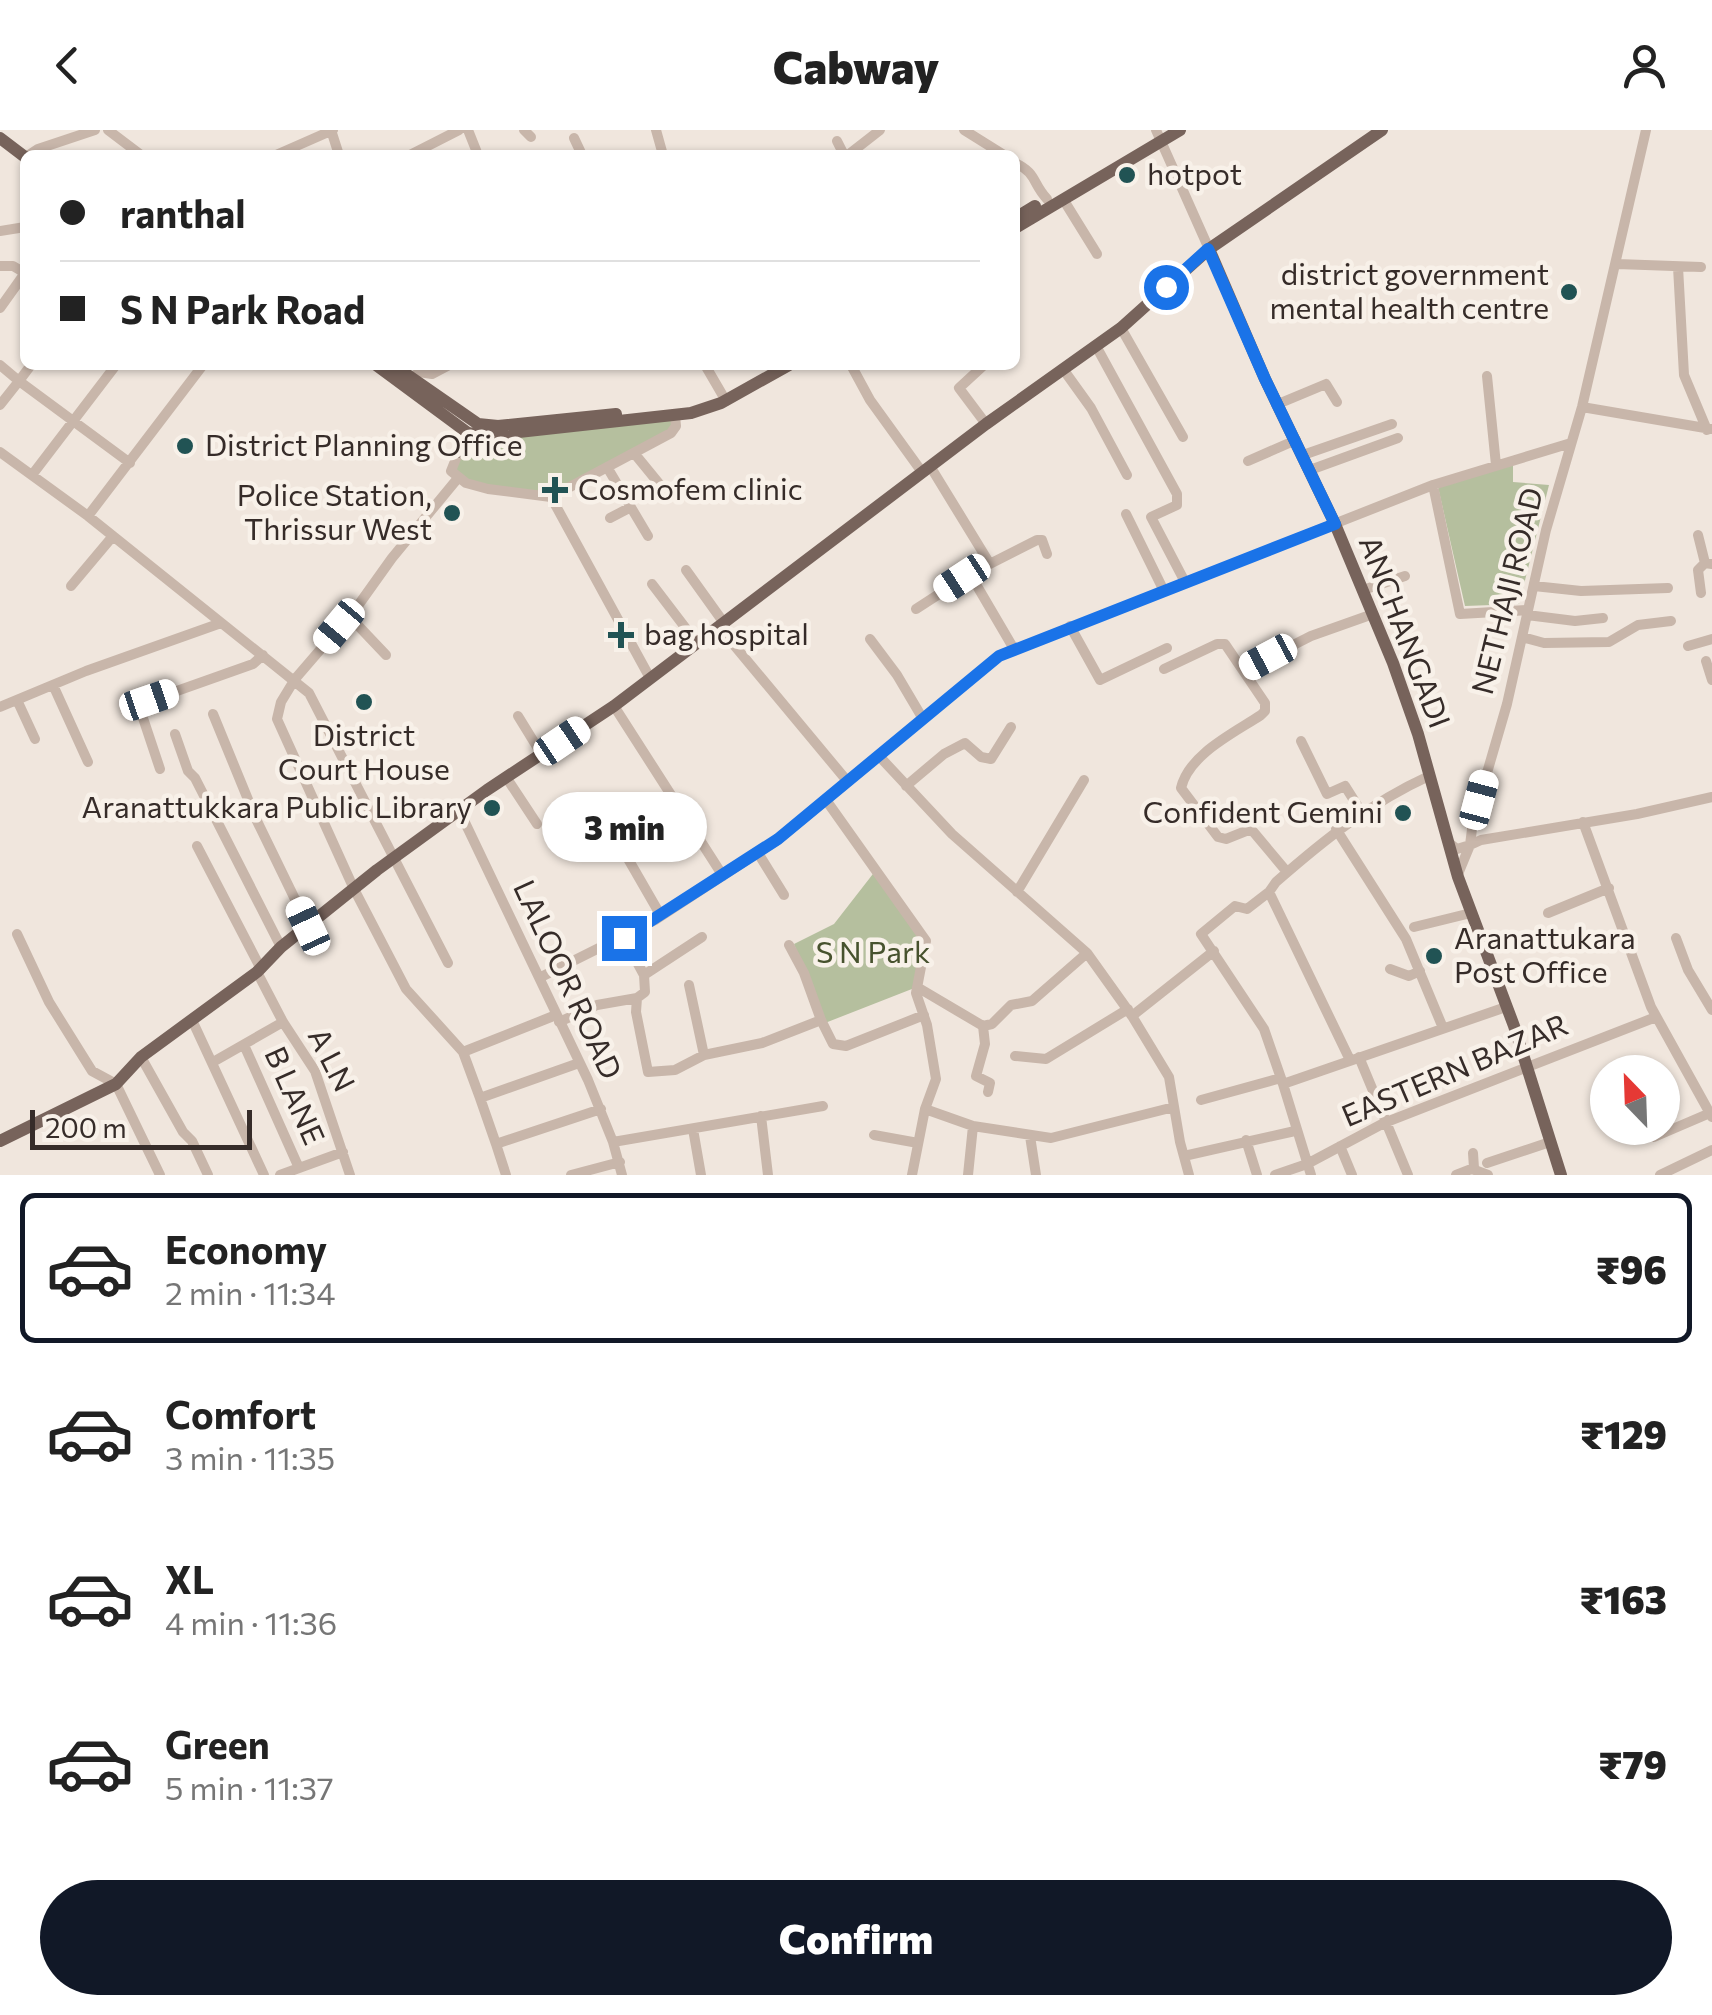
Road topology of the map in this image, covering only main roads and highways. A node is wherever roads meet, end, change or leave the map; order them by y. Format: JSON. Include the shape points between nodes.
{"nodes":[{"id":1,"x":1180,"y":130,"type":"edge"},
{"id":2,"x":1382,"y":130,"type":"edge"},
{"id":3,"x":1161,"y":134,"type":"edge"},
{"id":4,"x":1020,"y":215,"type":"edge"},
{"id":5,"x":1020,"y":225,"type":"edge"},
{"id":6,"x":1208,"y":249,"type":"junction"},
{"id":7,"x":764,"y":370,"type":"edge"},
{"id":8,"x":779,"y":370,"type":"edge"},
{"id":9,"x":414,"y":378,"type":"edge"},
{"id":10,"x":724,"y":397,"type":"junction"},
{"id":11,"x":694,"y":408,"type":"junction"},
{"id":12,"x":477,"y":429,"type":"junction"},
{"id":13,"x":458,"y":452,"type":"road end"},
{"id":14,"x":0,"y":1141,"type":"edge"},
{"id":15,"x":1561,"y":1175,"type":"edge"}],
"edges":[{"from":1,"to":3,"type":"main road"},
{"from":2,"to":6,"type":"main road"},
{"from":3,"to":4,"type":"main road"},
{"from":3,"to":5,"type":"main road"},
{"from":6,"to":14,"type":"main road","via":[[1121,328],[614,706],[459,810],[140,1057],[116,1084]]},
{"from":6,"to":15,"type":"main road","name":"ANCHANGADI","via":[[1406,696],[1458,877]]},
{"from":7,"to":10,"type":"main road"},
{"from":8,"to":10,"type":"main road"},
{"from":9,"to":12,"type":"main road"},
{"from":10,"to":11,"type":"main road"},
{"from":11,"to":12,"type":"main road"},
{"from":11,"to":12,"type":"main road","via":[[675,416]]},
{"from":12,"to":13,"type":"main road"}]}
